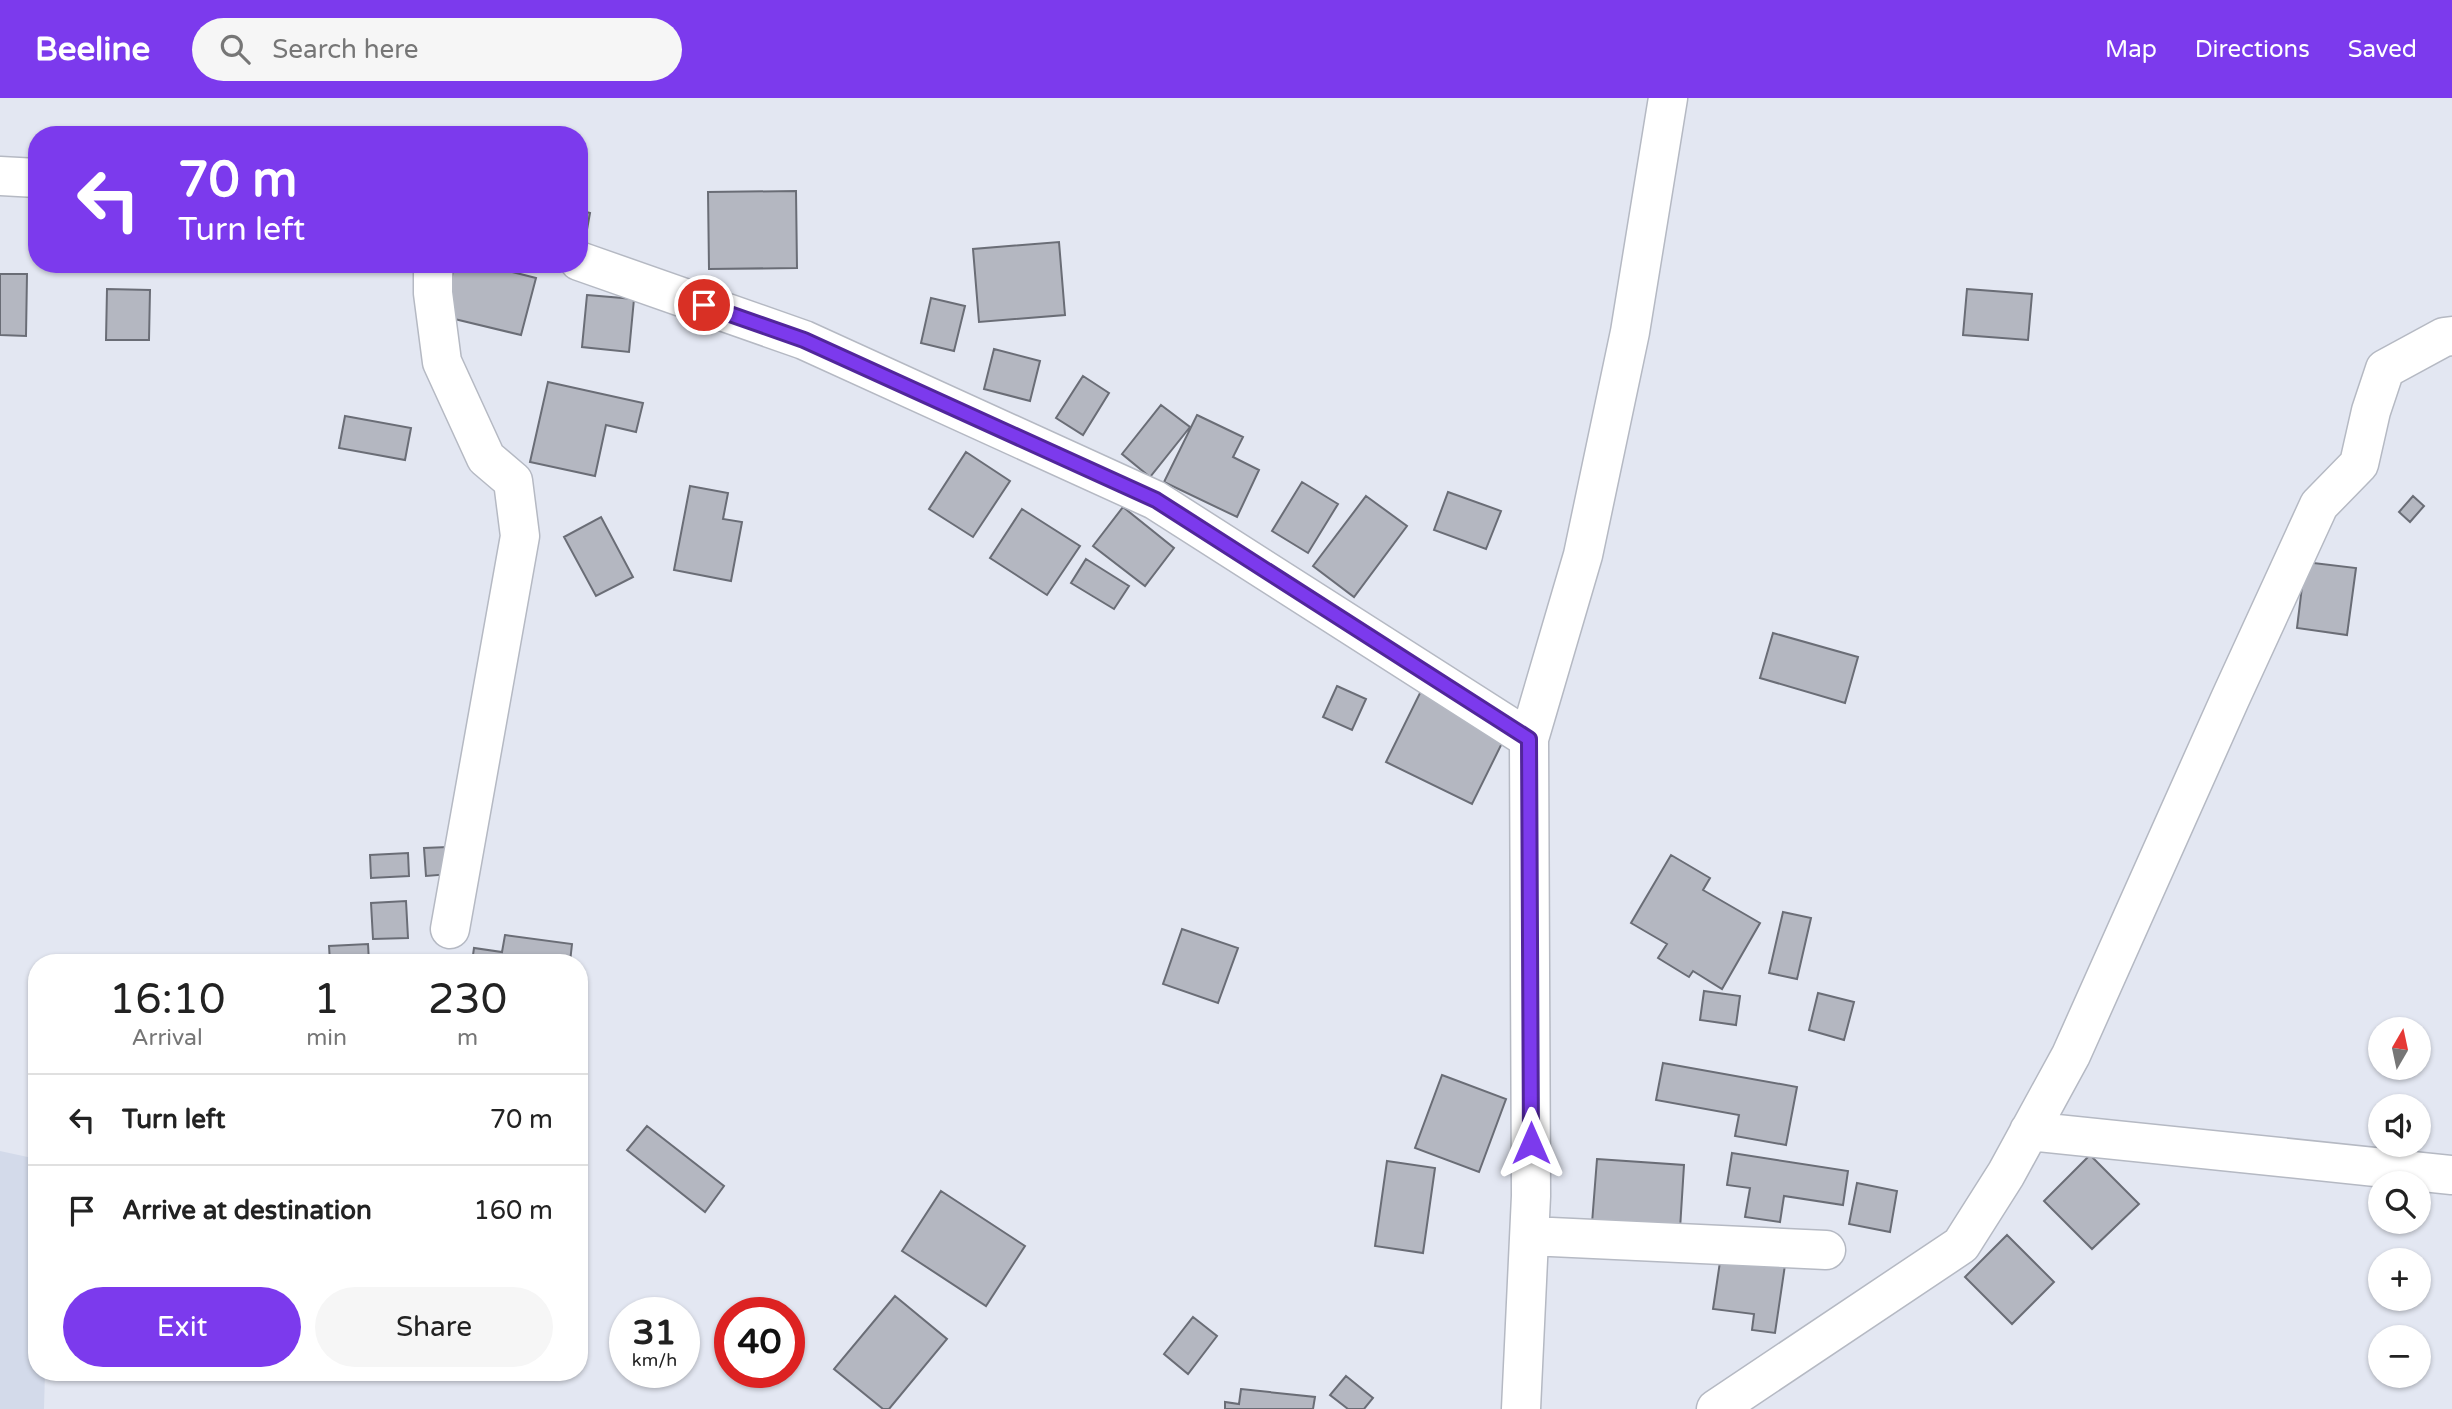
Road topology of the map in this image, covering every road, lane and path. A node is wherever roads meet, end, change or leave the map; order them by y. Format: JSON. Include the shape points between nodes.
{"nodes":[{"id":1,"x":1668,"y":98,"type":"edge"},
{"id":2,"x":0,"y":176,"type":"edge"},
{"id":3,"x":28,"y":178,"type":"edge"},
{"id":4,"x":588,"y":264,"type":"edge"},
{"id":5,"x":433,"y":273,"type":"edge"},
{"id":6,"x":2452,"y":336,"type":"edge"},
{"id":7,"x":1529,"y":739,"type":"junction"},
{"id":8,"x":450,"y":929,"type":"dead end"},
{"id":9,"x":2029,"y":1131,"type":"junction"},
{"id":10,"x":2452,"y":1175,"type":"edge"},
{"id":11,"x":1530,"y":1236,"type":"junction"},
{"id":12,"x":1826,"y":1250,"type":"dead end"},
{"id":13,"x":1521,"y":1409,"type":"edge"},
{"id":14,"x":1716,"y":1409,"type":"edge"}],
"edges":[{"from":1,"to":7,"type":"street","via":[[1630,332],[1583,555]]},
{"from":2,"to":3,"type":"street"},
{"from":4,"to":7,"type":"street","via":[[804,340],[1156,500]]},
{"from":5,"to":8,"type":"street","via":[[442,362],[486,458],[513,481],[520,536]]},
{"from":6,"to":9,"type":"street","via":[[2385,369],[2359,464],[2319,505],[2071,1055]]},
{"from":7,"to":11,"type":"street"},
{"from":9,"to":10,"type":"street"},
{"from":9,"to":14,"type":"street","via":[[1961,1245]]},
{"from":11,"to":12,"type":"street"},
{"from":11,"to":13,"type":"street"}]}
